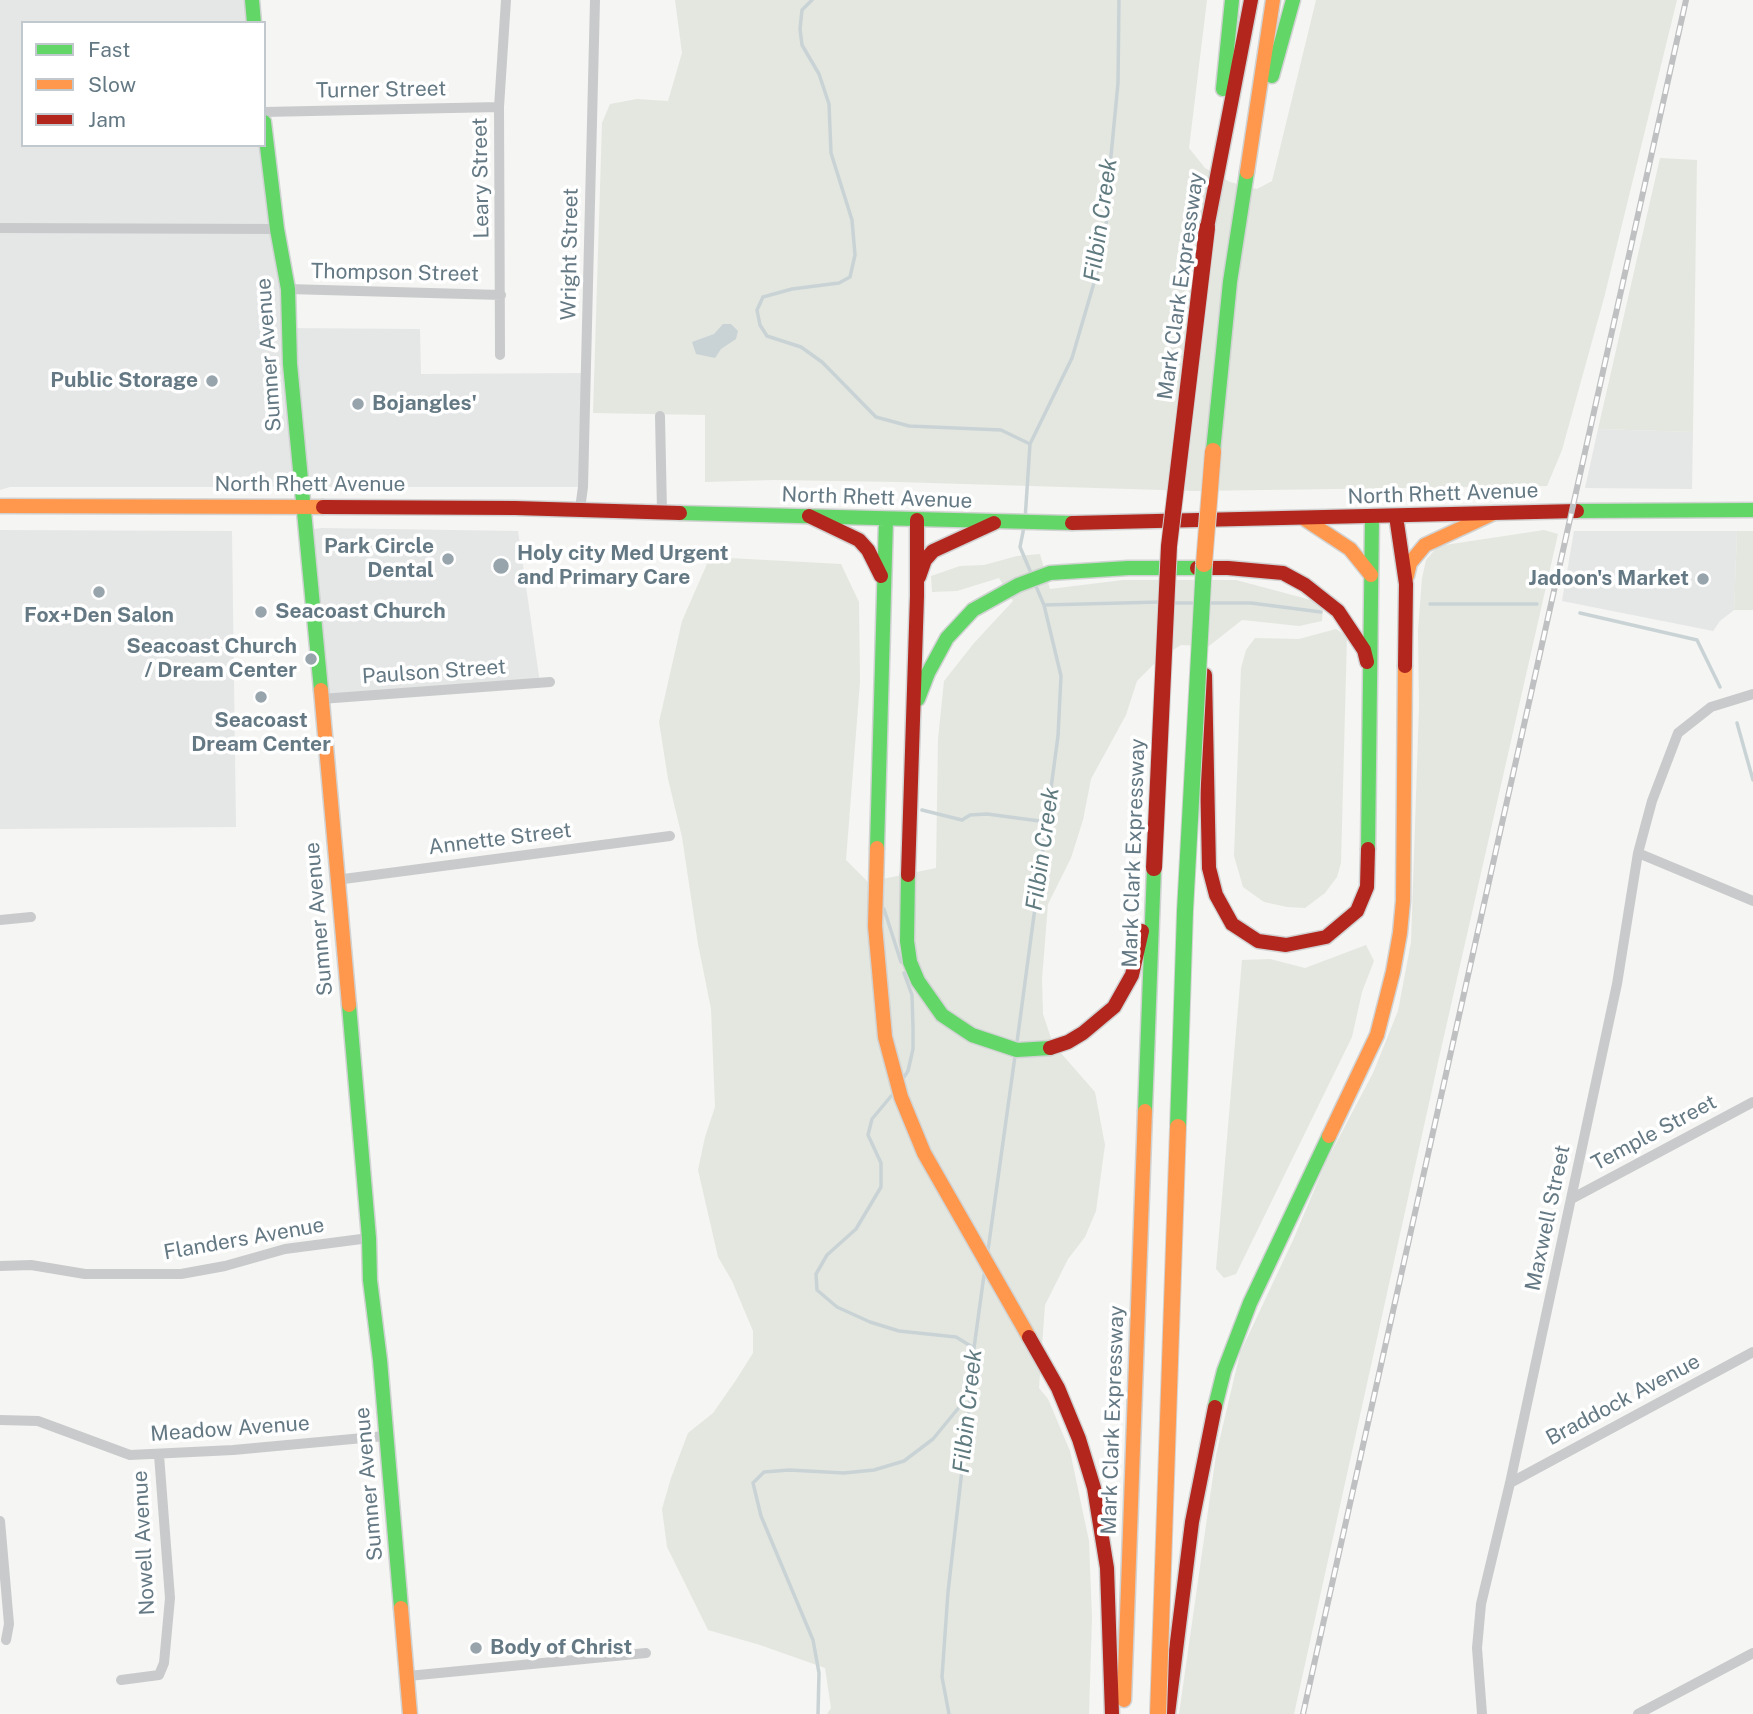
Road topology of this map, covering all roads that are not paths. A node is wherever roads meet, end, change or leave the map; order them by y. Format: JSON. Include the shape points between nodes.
{"nodes":[{"id":1,"x":252,"y":0,"type":"edge"},
{"id":2,"x":506,"y":0,"type":"edge"},
{"id":3,"x":595,"y":0,"type":"edge"},
{"id":4,"x":1233,"y":0,"type":"edge"},
{"id":5,"x":1251,"y":0,"type":"edge"},
{"id":6,"x":1273,"y":0,"type":"edge"},
{"id":7,"x":1293,"y":0,"type":"edge"},
{"id":8,"x":254,"y":21,"type":"edge"},
{"id":9,"x":499,"y":107,"type":"junction"},
{"id":10,"x":266,"y":112,"type":"edge"},
{"id":11,"x":266,"y":138,"type":"edge"},
{"id":12,"x":1246,"y":165,"type":"junction"},
{"id":13,"x":1207,"y":228,"type":"junction"},
{"id":14,"x":0,"y":229,"type":"edge"},
{"id":15,"x":277,"y":229,"type":"junction"},
{"id":16,"x":288,"y":289,"type":"junction"},
{"id":17,"x":501,"y":295,"type":"junction"},
{"id":18,"x":500,"y":355,"type":"dead end"},
{"id":19,"x":660,"y":416,"type":"dead end"},
{"id":20,"x":0,"y":506,"type":"edge"},
{"id":21,"x":303,"y":508,"type":"junction"},
{"id":22,"x":580,"y":509,"type":"junction"},
{"id":23,"x":1753,"y":510,"type":"edge"},
{"id":24,"x":662,"y":511,"type":"junction"},
{"id":25,"x":1494,"y":513,"type":"junction"},
{"id":26,"x":809,"y":516,"type":"junction"},
{"id":27,"x":1396,"y":516,"type":"junction"},
{"id":28,"x":1372,"y":517,"type":"junction"},
{"id":29,"x":1303,"y":518,"type":"junction"},
{"id":30,"x":886,"y":519,"type":"junction"},
{"id":31,"x":916,"y":520,"type":"junction"},
{"id":32,"x":994,"y":523,"type":"junction"},
{"id":33,"x":1203,"y":575,"type":"junction"},
{"id":34,"x":1371,"y":575,"type":"junction"},
{"id":35,"x":883,"y":580,"type":"junction"},
{"id":36,"x":1406,"y":584,"type":"junction"},
{"id":37,"x":917,"y":596,"type":"junction"},
{"id":38,"x":1371,"y":674,"type":"junction"},
{"id":39,"x":550,"y":682,"type":"dead end"},
{"id":40,"x":1753,"y":694,"type":"edge"},
{"id":41,"x":321,"y":699,"type":"junction"},
{"id":42,"x":911,"y":734,"type":"junction"},
{"id":43,"x":670,"y":836,"type":"dead end"},
{"id":44,"x":1638,"y":853,"type":"junction"},
{"id":45,"x":1154,"y":869,"type":"junction"},
{"id":46,"x":336,"y":880,"type":"junction"},
{"id":47,"x":1753,"y":901,"type":"edge"},
{"id":48,"x":31,"y":917,"type":"dead end"},
{"id":49,"x":0,"y":920,"type":"edge"},
{"id":50,"x":1753,"y":1102,"type":"edge"},
{"id":51,"x":1573,"y":1198,"type":"junction"},
{"id":52,"x":369,"y":1238,"type":"junction"},
{"id":53,"x":0,"y":1266,"type":"edge"},
{"id":54,"x":1753,"y":1352,"type":"edge"},
{"id":55,"x":0,"y":1420,"type":"edge"},
{"id":56,"x":385,"y":1436,"type":"junction"},
{"id":57,"x":159,"y":1455,"type":"junction"},
{"id":58,"x":1510,"y":1482,"type":"junction"},
{"id":59,"x":0,"y":1521,"type":"edge"},
{"id":60,"x":6,"y":1640,"type":"dead end"},
{"id":61,"x":646,"y":1653,"type":"dead end"},
{"id":62,"x":1753,"y":1653,"type":"edge"},
{"id":63,"x":408,"y":1676,"type":"junction"},
{"id":64,"x":121,"y":1680,"type":"dead end"},
{"id":65,"x":410,"y":1714,"type":"edge"},
{"id":66,"x":1112,"y":1714,"type":"edge"},
{"id":67,"x":1123,"y":1714,"type":"edge"},
{"id":68,"x":1158,"y":1714,"type":"edge"},
{"id":69,"x":1168,"y":1714,"type":"edge"},
{"id":70,"x":1482,"y":1714,"type":"edge"},
{"id":71,"x":1638,"y":1714,"type":"edge"}],
"edges":[{"from":1,"to":8,"type":"main road"},
{"from":2,"to":9,"type":"street","name":"Leary Street"},
{"from":3,"to":22,"type":"street","name":"Wright Street"},
{"from":4,"to":13,"type":"main road"},
{"from":5,"to":13,"type":"main road","name":"Mark Clark Expressway"},
{"from":6,"to":12,"type":"main road"},
{"from":7,"to":12,"type":"main road"},
{"from":9,"to":10,"type":"street","name":"Turner Street"},
{"from":9,"to":17,"type":"street","name":"Leary Street"},
{"from":11,"to":15,"type":"main road","name":"Sumner Avenue"},
{"from":12,"to":33,"type":"main road","bridge":true,"via":[[1228,295]]},
{"from":13,"to":45,"type":"main road","name":"Mark Clark Expressway","bridge":true,"via":[[1170,546]]},
{"from":14,"to":15,"type":"street"},
{"from":15,"to":16,"type":"main road","name":"Sumner Avenue"},
{"from":16,"to":17,"type":"street","name":"Thompson Street"},
{"from":16,"to":21,"type":"main road","name":"Sumner Avenue","via":[[289,357]]},
{"from":17,"to":18,"type":"street","name":"Leary Street"},
{"from":19,"to":24,"type":"street"},
{"from":20,"to":21,"type":"main road","name":"North Rhett Avenue"},
{"from":21,"to":22,"type":"main road","name":"North Rhett Avenue"},
{"from":21,"to":41,"type":"main road","name":"Sumner Avenue"},
{"from":22,"to":24,"type":"main road","name":"North Rhett Avenue"},
{"from":23,"to":25,"type":"main road","name":"North Rhett Avenue"},
{"from":24,"to":26,"type":"main road","name":"North Rhett Avenue"},
{"from":25,"to":27,"type":"main road","name":"North Rhett Avenue"},
{"from":25,"to":36,"type":"main road","via":[[1425,545],[1410,563]]},
{"from":26,"to":30,"type":"main road","name":"North Rhett Avenue"},
{"from":26,"to":35,"type":"main road","via":[[859,540]]},
{"from":27,"to":28,"type":"main road","name":"North Rhett Avenue"},
{"from":27,"to":36,"type":"main road"},
{"from":28,"to":29,"type":"main road","name":"North Rhett Avenue"},
{"from":28,"to":34,"type":"main road"},
{"from":29,"to":32,"type":"main road","name":"North Rhett Avenue"},
{"from":29,"to":34,"type":"main road","via":[[1350,549]]},
{"from":30,"to":31,"type":"main road","name":"North Rhett Avenue"},
{"from":30,"to":35,"type":"main road"},
{"from":31,"to":32,"type":"main road","name":"North Rhett Avenue"},
{"from":31,"to":37,"type":"main road"},
{"from":32,"to":37,"type":"main road","via":[[933,551],[925,560]]},
{"from":33,"to":38,"type":"main road","bridge":true,"via":[[1209,868],[1216,895],[1232,924],[1258,941],[1286,945],[1314,941],[1326,937],[1357,911],[1367,887]]},
{"from":33,"to":68,"type":"main road","bridge":true,"via":[[1178,1064]]},
{"from":34,"to":38,"type":"main road"},
{"from":35,"to":66,"type":"main road","via":[[875,926],[885,1037],[910,1123],[924,1153],[1058,1388],[1079,1439],[1094,1488],[1108,1568]]},
{"from":36,"to":69,"type":"main road","via":[[1400,933],[1384,1010],[1365,1064],[1272,1253],[1224,1371],[1192,1522]]},
{"from":37,"to":42,"type":"main road"},
{"from":38,"to":42,"type":"main road","via":[[1364,650],[1338,611],[1324,597],[1283,573],[1247,568],[1162,568],[1050,573],[992,598],[973,610],[947,638],[919,695]]},
{"from":39,"to":41,"type":"street","name":"Paulson Street"},
{"from":40,"to":44,"type":"street","name":"Maxwell Street","via":[[1711,707],[1678,733]]},
{"from":41,"to":46,"type":"main road","name":"Sumner Avenue"},
{"from":42,"to":45,"type":"main road","via":[[910,962],[918,981],[955,1026],[1017,1050],[1068,1042],[1101,1020],[1129,983]]},
{"from":43,"to":46,"type":"street","name":"Annette Street"},
{"from":44,"to":47,"type":"street"},
{"from":44,"to":51,"type":"street","name":"Maxwell Street","via":[[1617,984]]},
{"from":45,"to":67,"type":"main road","name":"Mark Clark Expressway"},
{"from":46,"to":52,"type":"main road","name":"Sumner Avenue"},
{"from":48,"to":49,"type":"street"},
{"from":50,"to":51,"type":"street","name":"Temple Street"},
{"from":51,"to":58,"type":"street","name":"Maxwell Street"},
{"from":52,"to":53,"type":"street","name":"Flanders Avenue","via":[[285,1248],[181,1274],[85,1274],[31,1265]]},
{"from":52,"to":56,"type":"main road","name":"Sumner Avenue"},
{"from":54,"to":58,"type":"street","name":"Braddock Avenue"},
{"from":55,"to":57,"type":"street","name":"Meadow Avenue","via":[[38,1421],[130,1455]]},
{"from":56,"to":57,"type":"street","name":"Meadow Avenue"},
{"from":56,"to":63,"type":"main road","name":"Sumner Avenue"},
{"from":57,"to":64,"type":"street","name":"Nowell Avenue","via":[[170,1598],[164,1663],[159,1675]]},
{"from":58,"to":70,"type":"street","name":"Maxwell Street","via":[[1481,1604],[1477,1648]]},
{"from":59,"to":60,"type":"street","via":[[9,1623]]},
{"from":61,"to":63,"type":"street"},
{"from":62,"to":71,"type":"street"},
{"from":63,"to":65,"type":"main road","name":"Sumner Avenue"}]}
